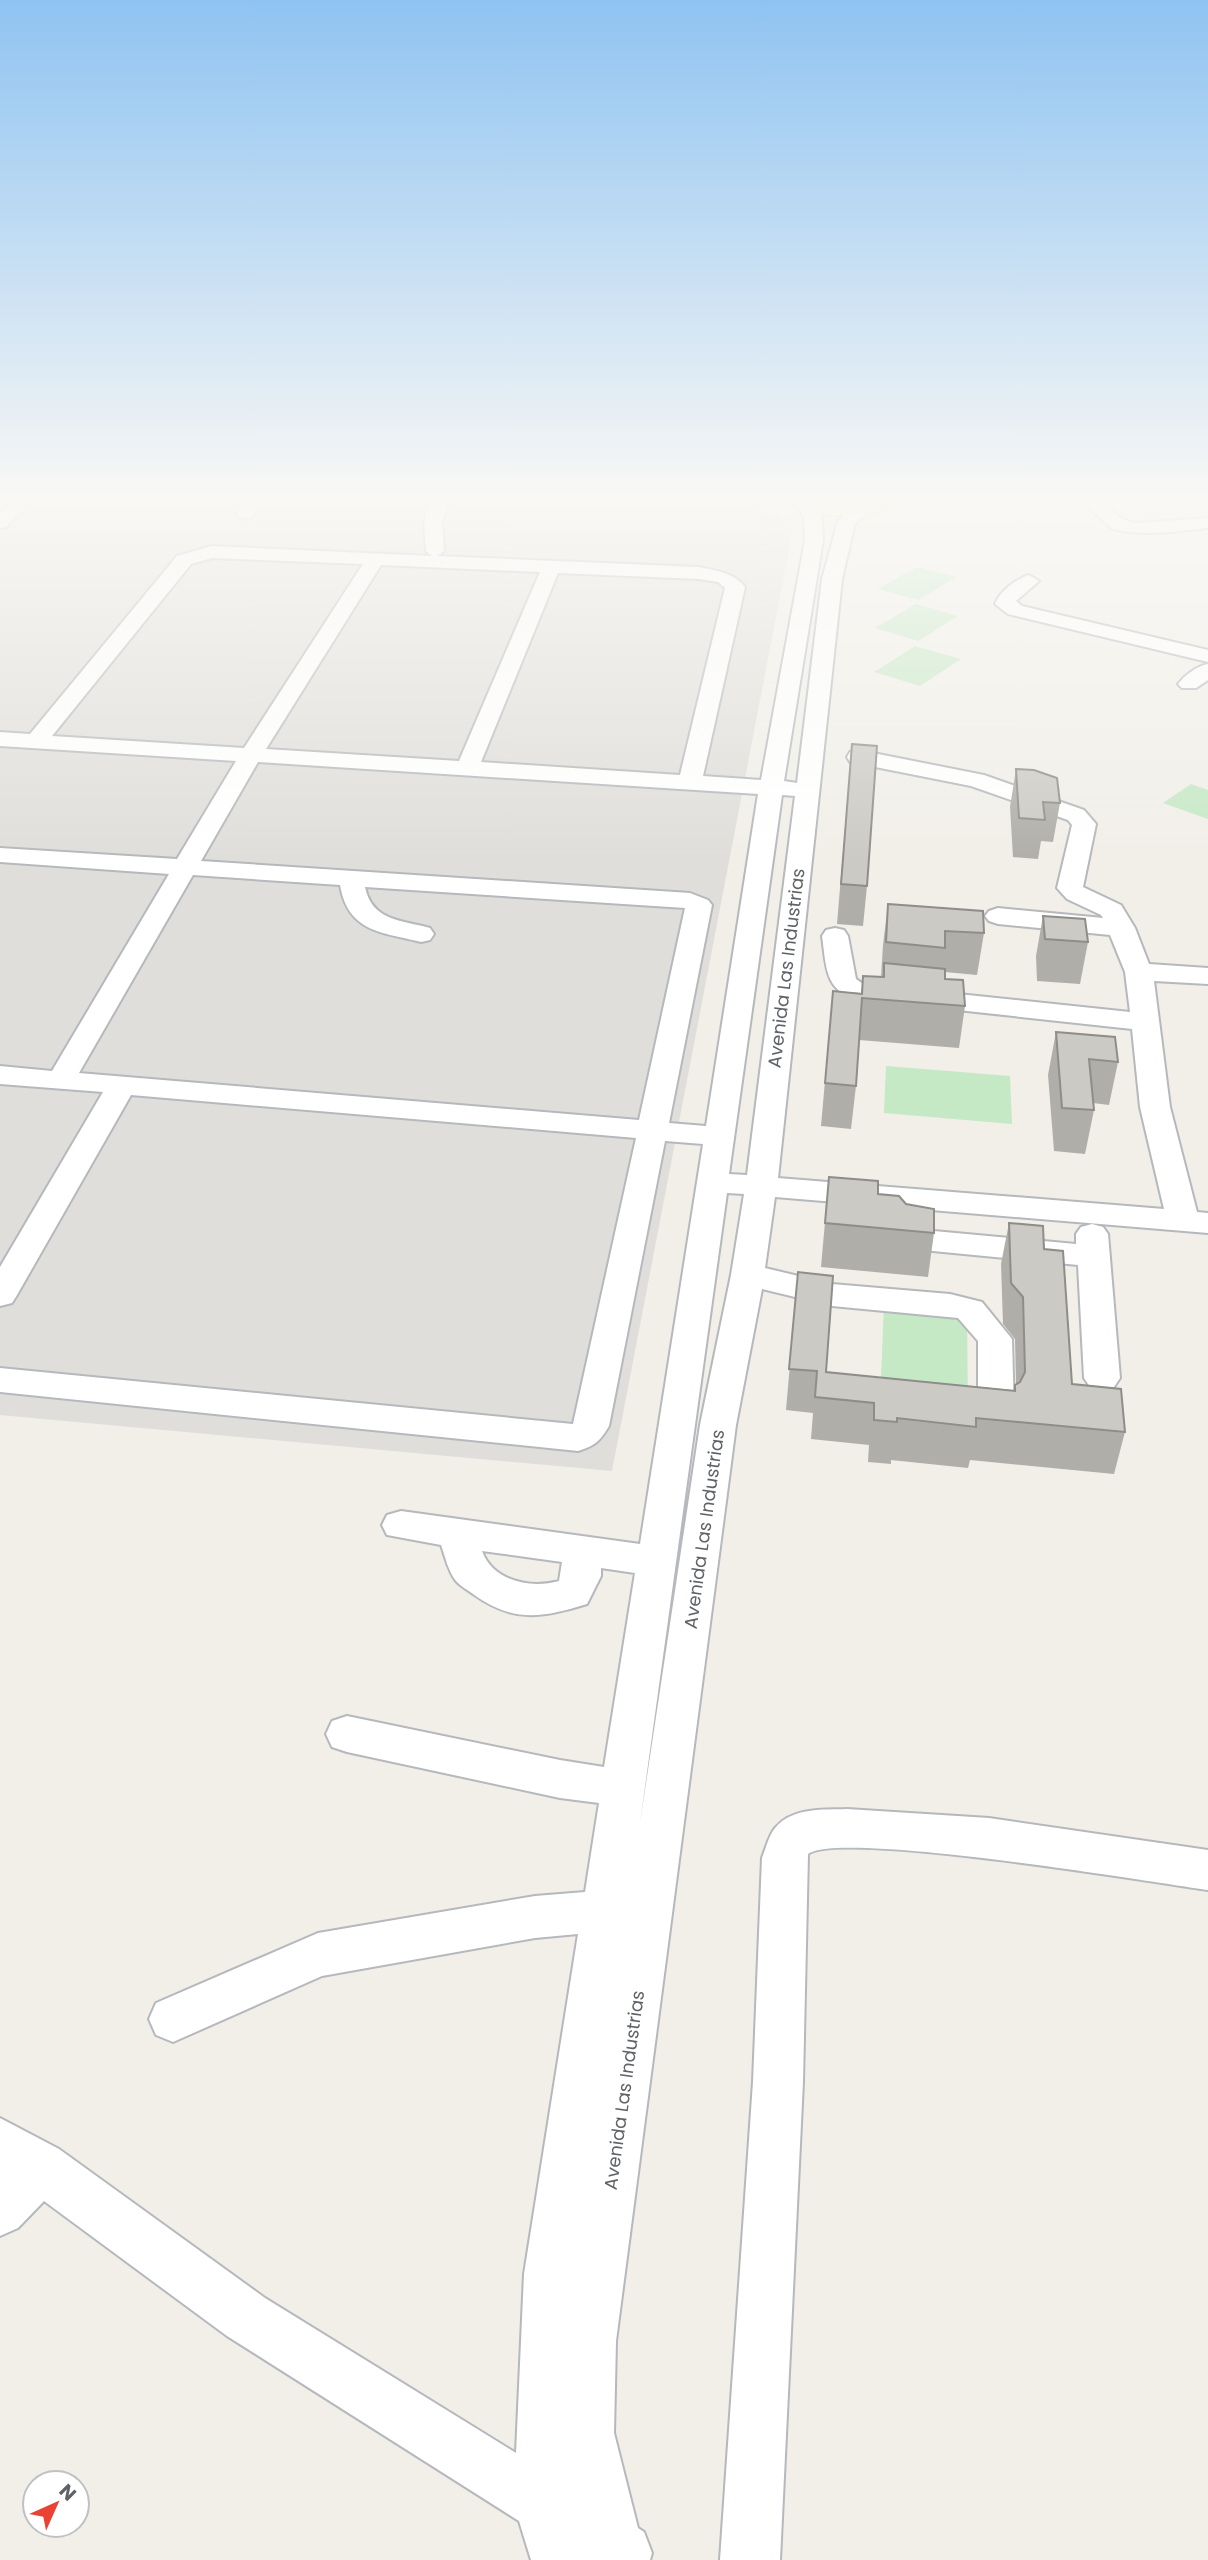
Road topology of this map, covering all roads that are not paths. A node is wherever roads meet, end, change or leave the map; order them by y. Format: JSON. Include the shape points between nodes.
{"nodes":[{"id":1,"x":134,"y":621,"type":"edge"},
{"id":2,"x":336,"y":621,"type":"edge"},
{"id":3,"x":528,"y":621,"type":"edge"},
{"id":4,"x":727,"y":621,"type":"edge"},
{"id":5,"x":806,"y":621,"type":"edge"},
{"id":6,"x":823,"y":621,"type":"edge"},
{"id":7,"x":1063,"y":621,"type":"edge"},
{"id":8,"x":1208,"y":656,"type":"edge"},
{"id":9,"x":1208,"y":670,"type":"edge"},
{"id":10,"x":1189,"y":684,"type":"dead end"},
{"id":11,"x":0,"y":739,"type":"edge"},
{"id":12,"x":36,"y":741,"type":"junction"},
{"id":13,"x":251,"y":755,"type":"junction"},
{"id":14,"x":858,"y":757,"type":"edge"},
{"id":15,"x":467,"y":768,"type":"junction"},
{"id":16,"x":690,"y":783,"type":"junction"},
{"id":17,"x":789,"y":788,"type":"junction"},
{"id":18,"x":0,"y":855,"type":"edge"},
{"id":19,"x":183,"y":868,"type":"junction"},
{"id":20,"x":351,"y":879,"type":"junction"},
{"id":21,"x":998,"y":916,"type":"dead end"},
{"id":22,"x":1122,"y":928,"type":"junction"},
{"id":23,"x":421,"y":934,"type":"dead end"},
{"id":24,"x":835,"y":936,"type":"dead end"},
{"id":25,"x":1139,"y":972,"type":"junction"},
{"id":26,"x":1208,"y":976,"type":"edge"},
{"id":27,"x":1144,"y":1022,"type":"junction"},
{"id":28,"x":0,"y":1075,"type":"edge"},
{"id":29,"x":61,"y":1081,"type":"junction"},
{"id":30,"x":121,"y":1086,"type":"junction"},
{"id":31,"x":652,"y":1129,"type":"junction"},
{"id":32,"x":719,"y":1136,"type":"junction"},
{"id":33,"x":712,"y":1182,"type":"junction"},
{"id":34,"x":761,"y":1186,"type":"junction"},
{"id":35,"x":1090,"y":1214,"type":"junction"},
{"id":36,"x":1196,"y":1222,"type":"edge"},
{"id":37,"x":912,"y":1239,"type":"edge"},
{"id":38,"x":1094,"y":1256,"type":"junction"},
{"id":39,"x":748,"y":1275,"type":"junction"},
{"id":40,"x":0,"y":1295,"type":"edge"},
{"id":41,"x":1102,"y":1378,"type":"dead end"},
{"id":42,"x":0,"y":1380,"type":"edge"},
{"id":43,"x":996,"y":1414,"type":"edge"},
{"id":44,"x":401,"y":1525,"type":"dead end"},
{"id":45,"x":456,"y":1533,"type":"junction"},
{"id":46,"x":581,"y":1550,"type":"junction"},
{"id":47,"x":656,"y":1561,"type":"junction"},
{"id":48,"x":346,"y":1734,"type":"dead end"},
{"id":49,"x":622,"y":1788,"type":"junction"},
{"id":50,"x":1208,"y":1870,"type":"edge"},
{"id":51,"x":604,"y":1911,"type":"junction"},
{"id":52,"x":173,"y":2019,"type":"dead end"},
{"id":53,"x":21,"y":2155,"type":"edge"},
{"id":54,"x":0,"y":2210,"type":"edge"},
{"id":55,"x":542,"y":2503,"type":"junction"},
{"id":56,"x":607,"y":2557,"type":"edge"},
{"id":57,"x":750,"y":2560,"type":"edge"}],
"edges":[{"from":1,"to":12,"type":"street"},
{"from":2,"to":13,"type":"street"},
{"from":3,"to":15,"type":"street"},
{"from":4,"to":16,"type":"street"},
{"from":5,"to":17,"type":"street","name":"Avenida Las Industrias"},
{"from":6,"to":17,"type":"street","name":"Avenida Las Industrias"},
{"from":7,"to":8,"type":"street"},
{"from":9,"to":10,"type":"street"},
{"from":11,"to":12,"type":"street"},
{"from":12,"to":13,"type":"street"},
{"from":13,"to":15,"type":"street"},
{"from":13,"to":19,"type":"street"},
{"from":14,"to":22,"type":"street","via":[[976,780],[1076,815],[1084,824],[1070,888],[1112,910]]},
{"from":15,"to":16,"type":"street"},
{"from":16,"to":17,"type":"street"},
{"from":17,"to":32,"type":"street","name":"Avenida Las Industrias"},
{"from":17,"to":34,"type":"street","name":"Avenida Las Industrias"},
{"from":18,"to":19,"type":"street"},
{"from":19,"to":20,"type":"street"},
{"from":19,"to":29,"type":"street"},
{"from":20,"to":23,"type":"street","via":[[356,905],[374,921]]},
{"from":20,"to":31,"type":"street","via":[[699,905]]},
{"from":21,"to":22,"type":"street"},
{"from":22,"to":25,"type":"street"},
{"from":24,"to":27,"type":"street","via":[[842,982],[856,991]]},
{"from":25,"to":26,"type":"street"},
{"from":25,"to":27,"type":"street"},
{"from":27,"to":36,"type":"street","via":[[1155,1107]]},
{"from":28,"to":29,"type":"street"},
{"from":29,"to":30,"type":"street"},
{"from":30,"to":31,"type":"street"},
{"from":30,"to":40,"type":"street"},
{"from":31,"to":32,"type":"street"},
{"from":31,"to":42,"type":"street","via":[[591,1426],[578,1438]]},
{"from":32,"to":33,"type":"street","name":"Avenida Las Industrias"},
{"from":33,"to":34,"type":"street"},
{"from":33,"to":47,"type":"street","name":"Avenida Las Industrias"},
{"from":34,"to":35,"type":"street"},
{"from":34,"to":39,"type":"street","name":"Avenida Las Industrias"},
{"from":35,"to":36,"type":"street"},
{"from":35,"to":38,"type":"street"},
{"from":37,"to":38,"type":"street"},
{"from":38,"to":41,"type":"street"},
{"from":39,"to":43,"type":"street","via":[[832,1295],[970,1310],[995,1339]]},
{"from":39,"to":56,"type":"street","name":"Avenida Las Industrias","via":[[718,1425],[589,2341],[586,2433]]},
{"from":44,"to":45,"type":"street"},
{"from":45,"to":46,"type":"street"},
{"from":45,"to":46,"type":"street","via":[[470,1571],[506,1597],[544,1601],[573,1592],[581,1576]]},
{"from":46,"to":47,"type":"street"},
{"from":47,"to":49,"type":"street","name":"Avenida Las Industrias"},
{"from":48,"to":49,"type":"street"},
{"from":49,"to":51,"type":"street","name":"Avenida Las Industrias"},
{"from":50,"to":57,"type":"street","via":[[989,1838],[847,1828],[804,1831],[791,1841],[784,1858],[779,2082]]},
{"from":51,"to":52,"type":"street","via":[[535,1917],[318,1955]]},
{"from":51,"to":55,"type":"street","name":"Avenida Las Industrias","via":[[551,2274]]},
{"from":53,"to":54,"type":"street"},
{"from":53,"to":55,"type":"street","via":[[246,2317]]},
{"from":55,"to":56,"type":"street"}]}
